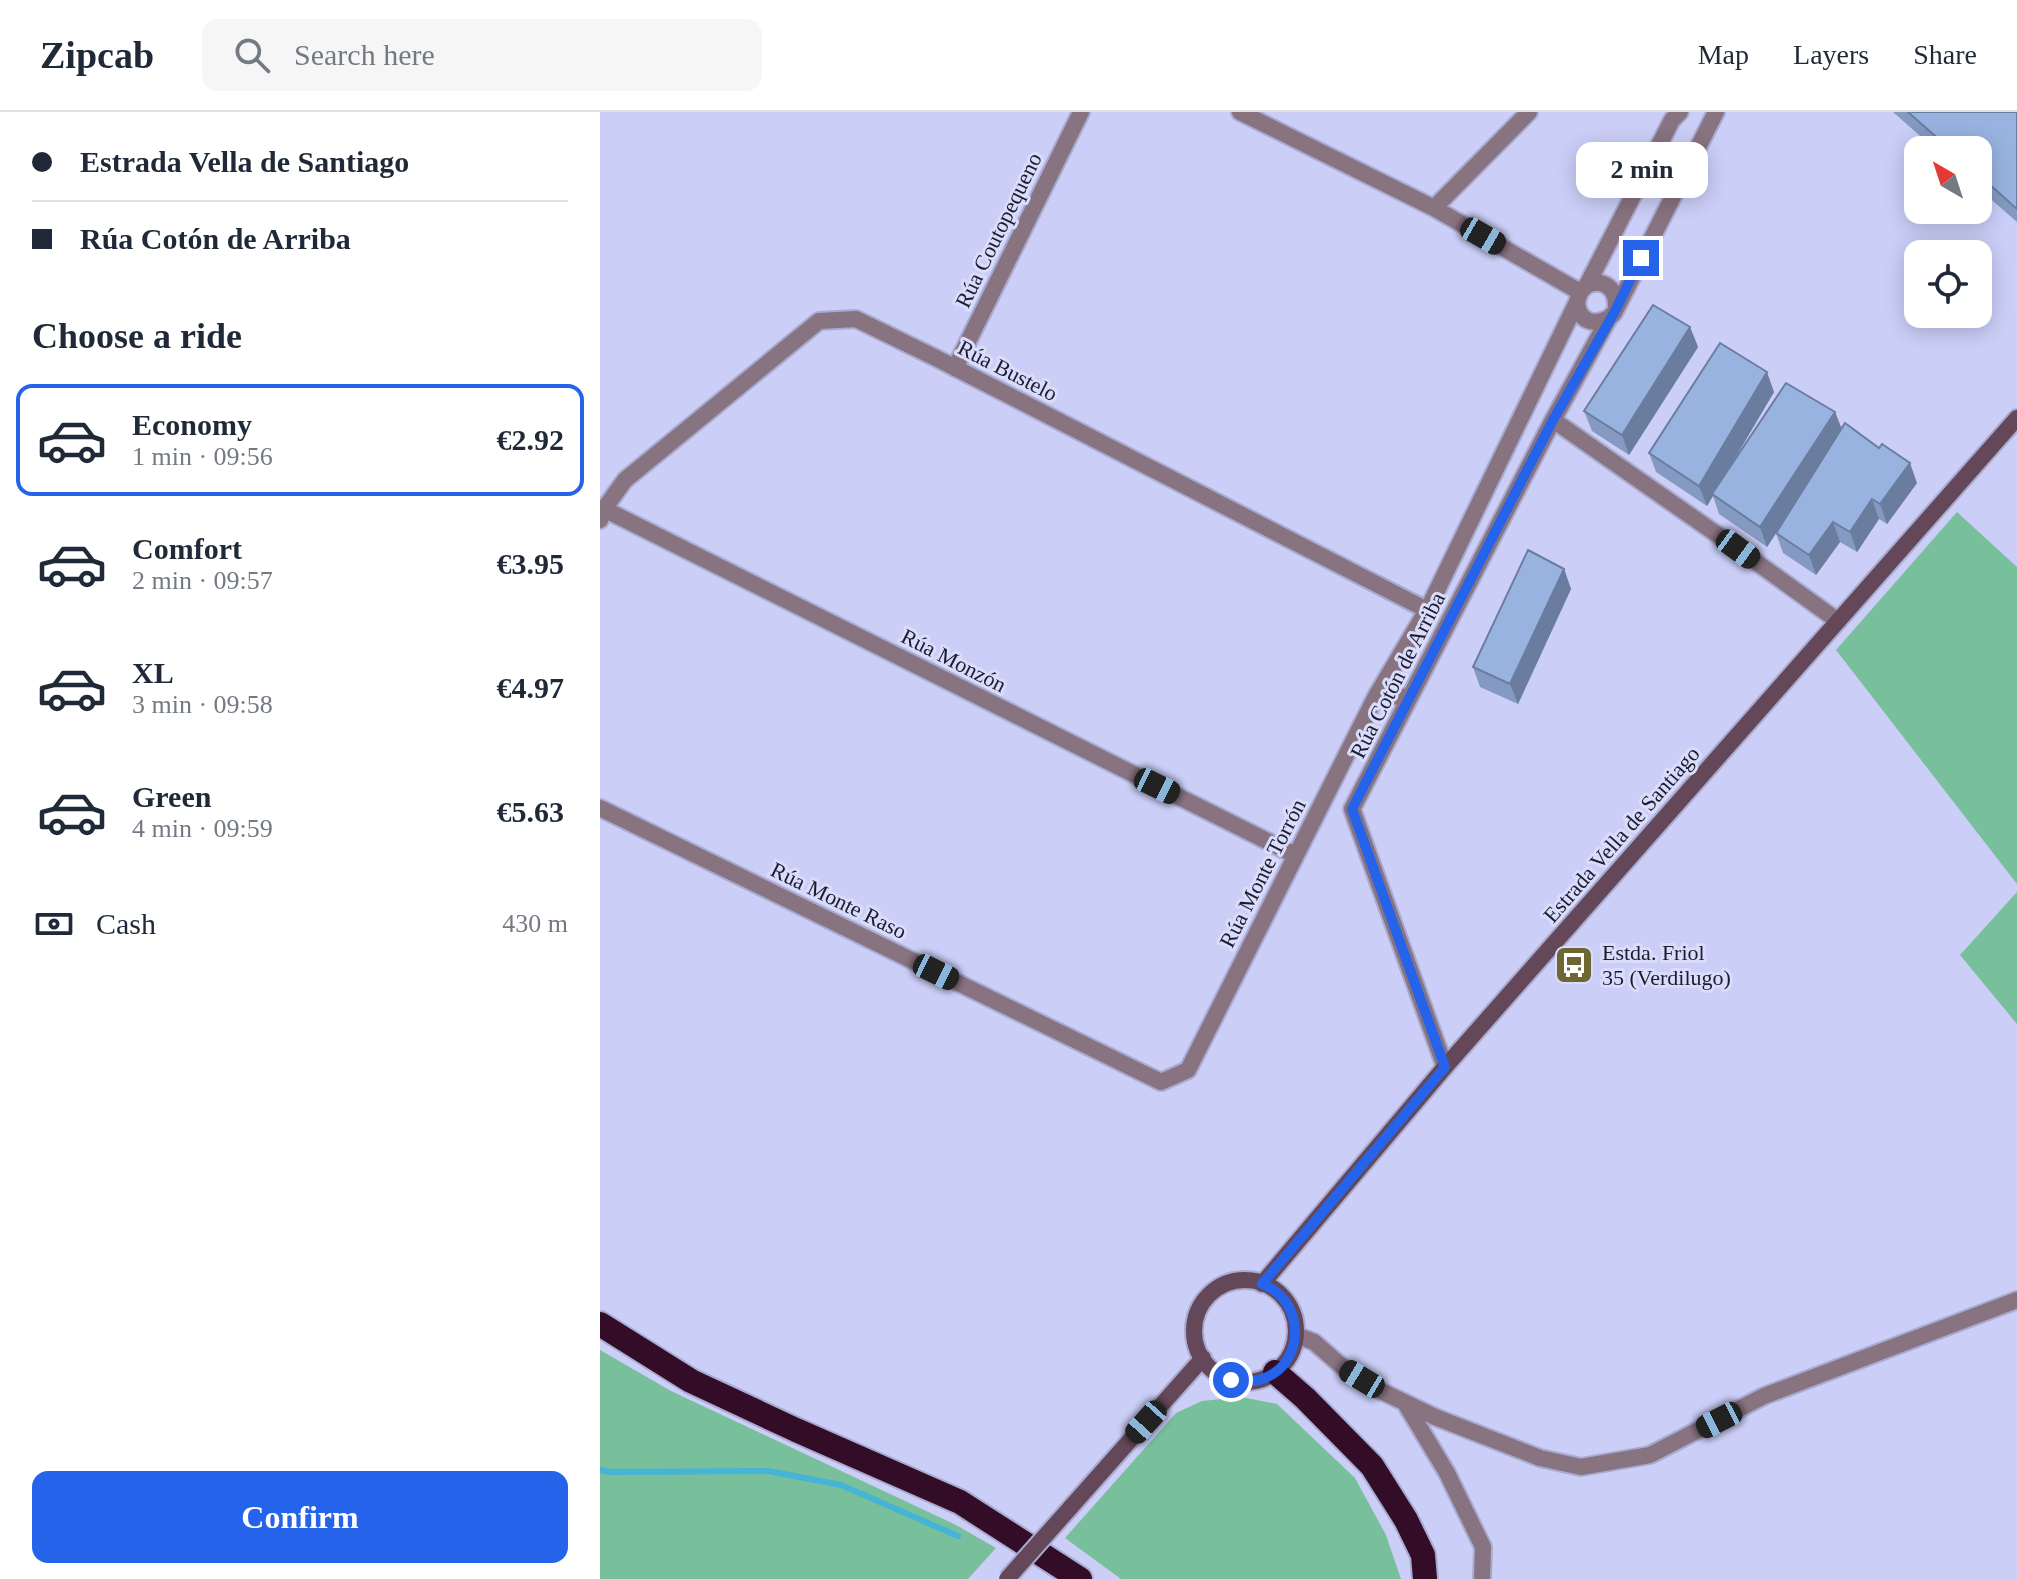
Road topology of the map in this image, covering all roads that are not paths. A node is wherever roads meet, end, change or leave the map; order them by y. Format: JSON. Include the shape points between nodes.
{"nodes":[{"id":1,"x":1081,"y":112,"type":"edge"},
{"id":2,"x":1240,"y":112,"type":"edge"},
{"id":3,"x":1529,"y":112,"type":"edge"},
{"id":4,"x":1701,"y":112,"type":"edge"},
{"id":5,"x":1716,"y":112,"type":"edge"},
{"id":6,"x":1676,"y":116,"type":"edge"},
{"id":7,"x":1704,"y":134,"type":"junction"},
{"id":8,"x":1434,"y":208,"type":"junction"},
{"id":9,"x":1581,"y":293,"type":"junction"},
{"id":10,"x":1613,"y":313,"type":"junction"},
{"id":11,"x":955,"y":368,"type":"junction"},
{"id":12,"x":2017,"y":418,"type":"edge"},
{"id":13,"x":1553,"y":420,"type":"junction"},
{"id":14,"x":602,"y":514,"type":"edge"},
{"id":15,"x":1427,"y":610,"type":"junction"},
{"id":16,"x":1838,"y":621,"type":"junction"},
{"id":17,"x":1376,"y":696,"type":"junction"},
{"id":18,"x":1410,"y":697,"type":"junction"},
{"id":19,"x":600,"y":808,"type":"edge"},
{"id":20,"x":1295,"y":855,"type":"junction"},
{"id":21,"x":1445,"y":1067,"type":"junction"},
{"id":22,"x":1188,"y":1070,"type":"joint"},
{"id":23,"x":1262,"y":1284,"type":"junction"},
{"id":24,"x":2017,"y":1300,"type":"edge"},
{"id":25,"x":600,"y":1324,"type":"edge"},
{"id":26,"x":1296,"y":1335,"type":"junction"},
{"id":27,"x":1203,"y":1358,"type":"junction"},
{"id":28,"x":1275,"y":1372,"type":"junction"},
{"id":29,"x":1404,"y":1402,"type":"junction"},
{"id":30,"x":1007,"y":1579,"type":"edge"},
{"id":31,"x":1080,"y":1579,"type":"edge"},
{"id":32,"x":1425,"y":1579,"type":"edge"},
{"id":33,"x":1482,"y":1579,"type":"edge"}],
"edges":[{"from":1,"to":11,"type":"street","name":"Rúa Coutopequeno"},
{"from":2,"to":8,"type":"street"},
{"from":3,"to":8,"type":"street"},
{"from":4,"to":7,"type":"street"},
{"from":5,"to":7,"type":"street","name":"Rúa Cotón de Arriba"},
{"from":6,"to":7,"type":"street","via":[[1692,117]]},
{"from":6,"to":9,"type":"street","name":"Rúa Monte Torrón"},
{"from":7,"to":10,"type":"street","name":"Rúa Cotón de Arriba"},
{"from":8,"to":9,"type":"street"},
{"from":9,"to":10,"type":"street","via":[[1580,314],[1590,322]]},
{"from":9,"to":10,"type":"street","via":[[1593,283],[1606,285],[1615,294]]},
{"from":9,"to":15,"type":"street","name":"Rúa Monte Torrón"},
{"from":10,"to":13,"type":"street","name":"Rúa Cotón de Arriba"},
{"from":11,"to":14,"type":"street","name":"Rúa Bustelo","via":[[856,319],[819,321],[625,480]]},
{"from":11,"to":15,"type":"street","name":"Rúa Bustelo"},
{"from":12,"to":16,"type":"main road","name":"Estrada Vella de Santiago"},
{"from":13,"to":16,"type":"street"},
{"from":13,"to":18,"type":"street","name":"Rúa Cotón de Arriba"},
{"from":14,"to":20,"type":"street","name":"Rúa Monzón"},
{"from":15,"to":17,"type":"street","name":"Rúa Monte Torrón"},
{"from":15,"to":18,"type":"street","name":"Rúa Monte Torrón","via":[[1401,671]]},
{"from":16,"to":21,"type":"main road","name":"Estrada Vella de Santiago"},
{"from":17,"to":18,"type":"street"},
{"from":17,"to":20,"type":"street","name":"Rúa Monte Torrón"},
{"from":18,"to":21,"type":"street","name":"Rúa Cotón de Arriba","via":[[1352,809]]},
{"from":19,"to":22,"type":"street","name":"Rúa Monte Raso","via":[[1161,1082]]},
{"from":20,"to":22,"type":"street","name":"Rúa Monte Torrón"},
{"from":21,"to":23,"type":"main road","name":"Estrada Vella de Santiago"},
{"from":23,"to":26,"type":"main road","via":[[1288,1304]]},
{"from":23,"to":27,"type":"main road","via":[[1237,1281],[1210,1294],[1201,1305],[1194,1334]]},
{"from":24,"to":29,"type":"street","via":[[1764,1396],[1650,1455],[1581,1467],[1540,1458]]},
{"from":25,"to":31,"type":"highway","via":[[691,1381],[960,1502]]},
{"from":26,"to":28,"type":"main road","via":[[1293,1350]]},
{"from":26,"to":29,"type":"street"},
{"from":27,"to":28,"type":"main road","via":[[1216,1374],[1231,1380],[1246,1382]]},
{"from":27,"to":30,"type":"main road","bridge":true},
{"from":28,"to":32,"type":"highway","via":[[1372,1466],[1423,1555]]},
{"from":29,"to":33,"type":"street","via":[[1483,1547]]}]}
